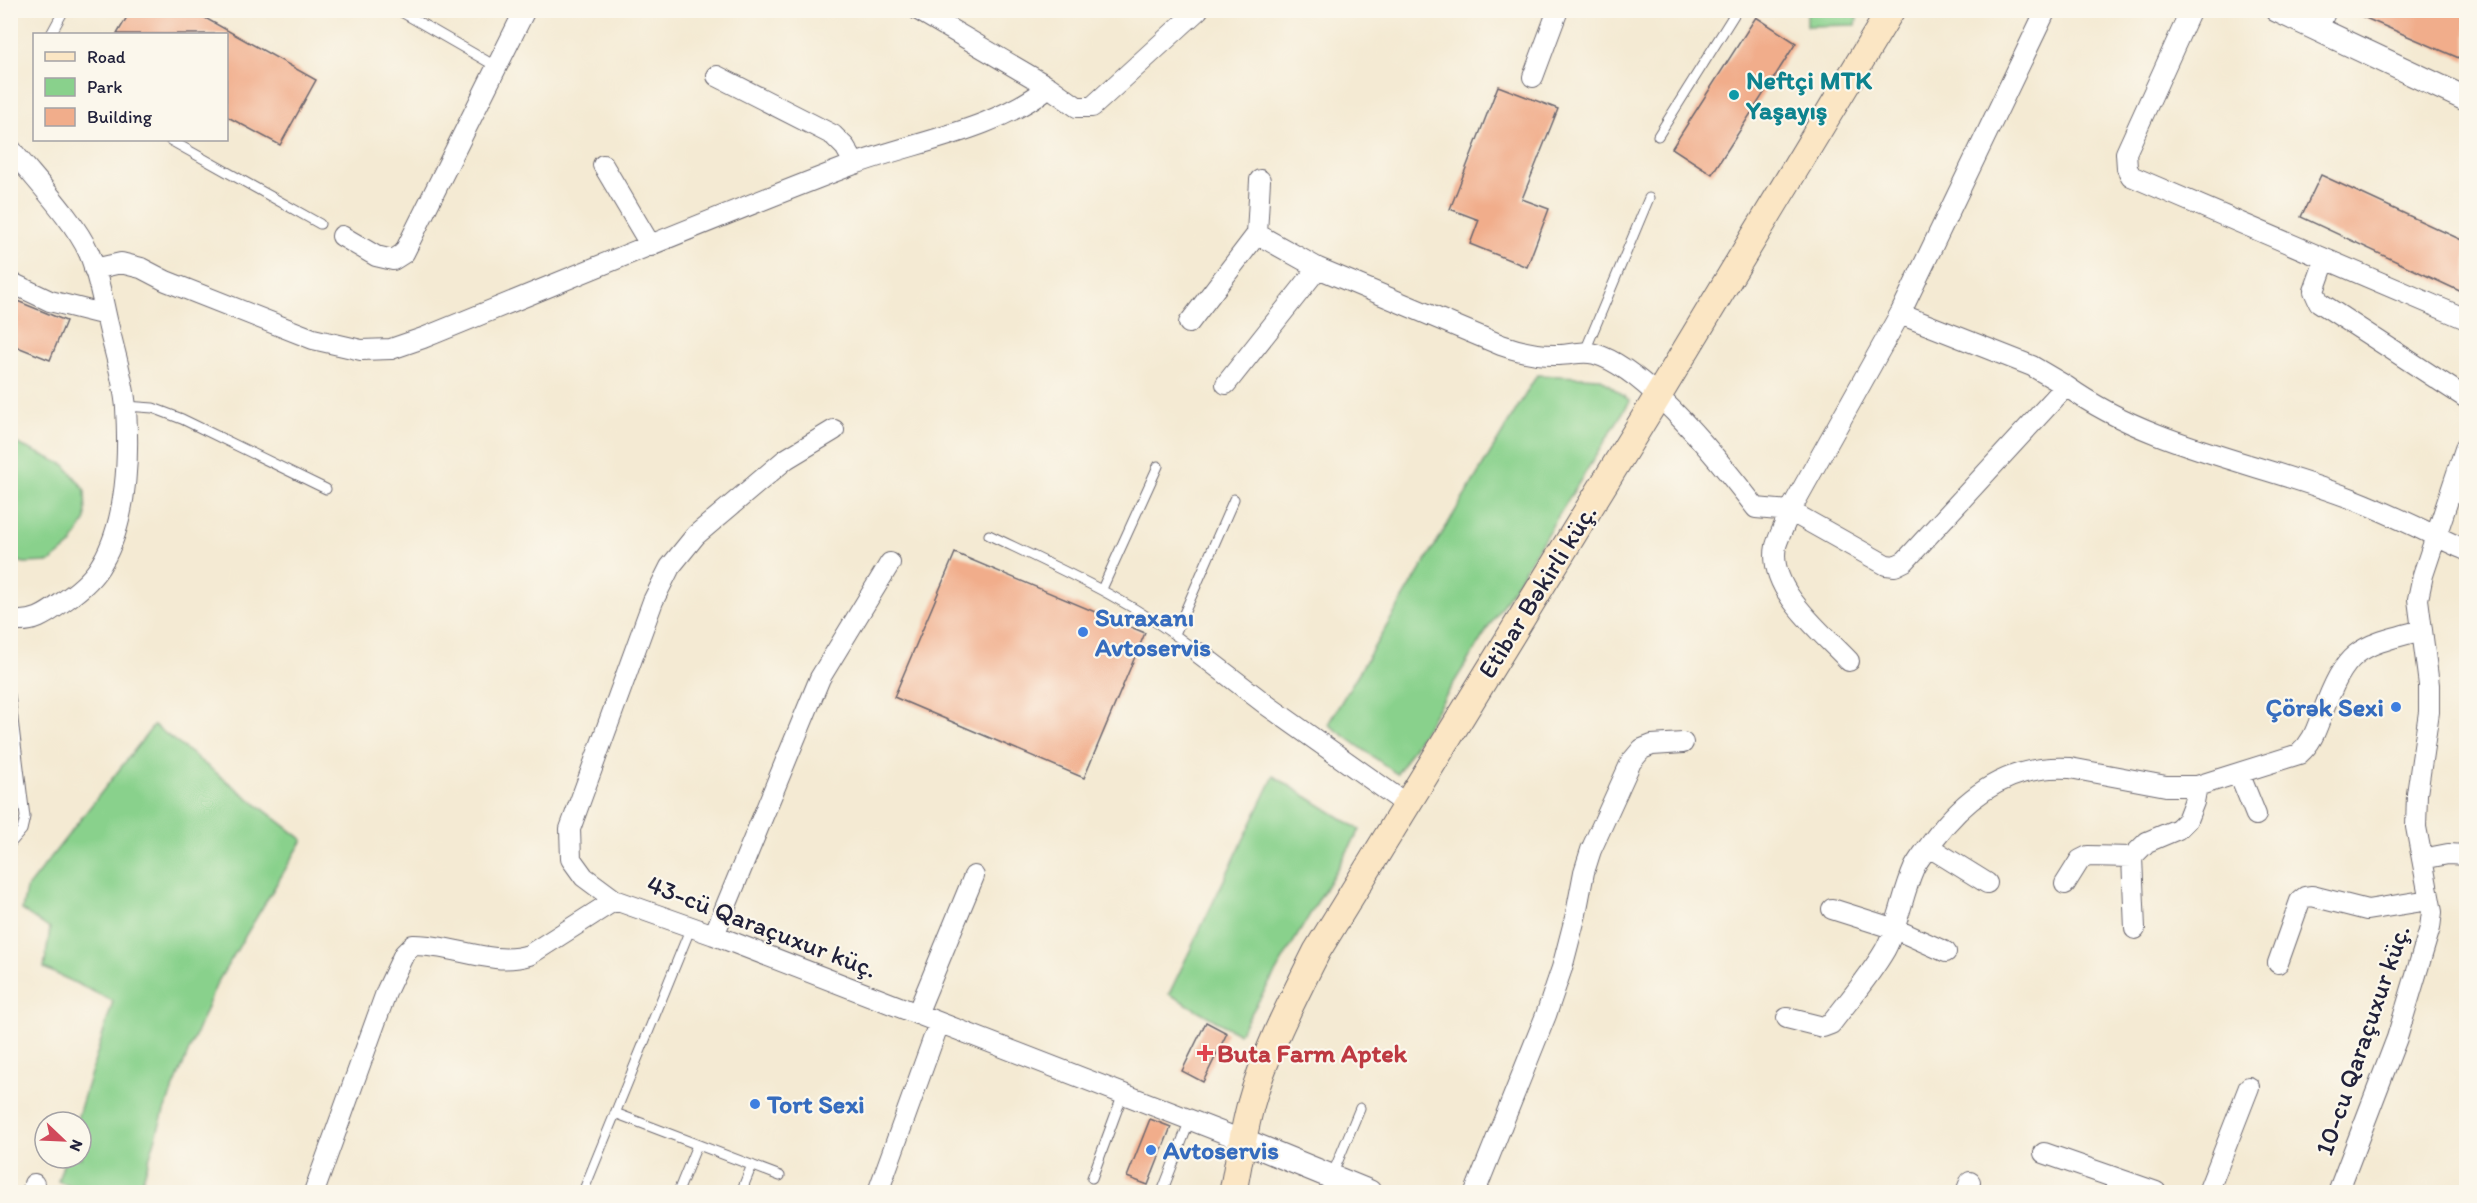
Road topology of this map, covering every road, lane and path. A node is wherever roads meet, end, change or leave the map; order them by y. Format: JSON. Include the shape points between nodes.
{"nodes":[{"id":1,"x":64,"y":10,"type":"edge"},
{"id":2,"x":398,"y":10,"type":"edge"},
{"id":3,"x":525,"y":10,"type":"edge"},
{"id":4,"x":918,"y":10,"type":"edge"},
{"id":5,"x":1198,"y":10,"type":"edge"},
{"id":6,"x":1558,"y":10,"type":"edge"},
{"id":7,"x":1737,"y":10,"type":"edge"},
{"id":8,"x":1891,"y":10,"type":"edge"},
{"id":9,"x":2046,"y":10,"type":"edge"},
{"id":10,"x":2191,"y":10,"type":"edge"},
{"id":11,"x":2277,"y":10,"type":"edge"},
{"id":12,"x":2322,"y":20,"type":"edge"},
{"id":13,"x":52,"y":33,"type":"edge"},
{"id":14,"x":497,"y":67,"type":"junction"},
{"id":15,"x":717,"y":76,"type":"dead end"},
{"id":16,"x":1533,"y":77,"type":"dead end"},
{"id":17,"x":1049,"y":87,"type":"junction"},
{"id":18,"x":2466,"y":99,"type":"edge"},
{"id":19,"x":1658,"y":136,"type":"dead end"},
{"id":20,"x":172,"y":141,"type":"edge"},
{"id":21,"x":10,"y":148,"type":"edge"},
{"id":22,"x":855,"y":164,"type":"junction"},
{"id":23,"x":603,"y":165,"type":"dead end"},
{"id":24,"x":1260,"y":180,"type":"dead end"},
{"id":25,"x":1649,"y":198,"type":"dead end"},
{"id":26,"x":320,"y":225,"type":"dead end"},
{"id":27,"x":1257,"y":234,"type":"junction"},
{"id":28,"x":342,"y":236,"type":"dead end"},
{"id":29,"x":651,"y":246,"type":"junction"},
{"id":30,"x":2325,"y":260,"type":"junction"},
{"id":31,"x":1318,"y":268,"type":"junction"},
{"id":32,"x":94,"y":270,"type":"junction"},
{"id":33,"x":10,"y":282,"type":"edge"},
{"id":34,"x":1900,"y":314,"type":"junction"},
{"id":35,"x":106,"y":315,"type":"junction"},
{"id":36,"x":2466,"y":319,"type":"edge"},
{"id":37,"x":1189,"y":323,"type":"dead end"},
{"id":38,"x":1585,"y":351,"type":"junction"},
{"id":39,"x":1226,"y":384,"type":"dead end"},
{"id":40,"x":2066,"y":387,"type":"junction"},
{"id":41,"x":1658,"y":396,"type":"junction"},
{"id":42,"x":2466,"y":398,"type":"edge"},
{"id":43,"x":126,"y":406,"type":"junction"},
{"id":44,"x":834,"y":430,"type":"dead end"},
{"id":45,"x":2466,"y":446,"type":"edge"},
{"id":46,"x":1158,"y":466,"type":"dead end"},
{"id":47,"x":326,"y":489,"type":"dead end"},
{"id":48,"x":1234,"y":499,"type":"dead end"},
{"id":49,"x":1790,"y":511,"type":"junction"},
{"id":50,"x":989,"y":535,"type":"dead end"},
{"id":51,"x":2435,"y":537,"type":"junction"},
{"id":52,"x":2466,"y":550,"type":"edge"},
{"id":53,"x":890,"y":563,"type":"dead end"},
{"id":54,"x":1102,"y":589,"type":"junction"},
{"id":55,"x":13,"y":620,"type":"edge"},
{"id":56,"x":2422,"y":630,"type":"junction"},
{"id":57,"x":1175,"y":634,"type":"junction"},
{"id":58,"x":10,"y":644,"type":"edge"},
{"id":59,"x":1199,"y":653,"type":"joint"},
{"id":60,"x":1849,"y":661,"type":"dead end"},
{"id":61,"x":10,"y":695,"type":"edge"},
{"id":62,"x":1683,"y":743,"type":"dead end"},
{"id":63,"x":2239,"y":773,"type":"junction"},
{"id":64,"x":2197,"y":786,"type":"junction"},
{"id":65,"x":1406,"y":804,"type":"junction"},
{"id":66,"x":2256,"y":815,"type":"dead end"},
{"id":67,"x":10,"y":844,"type":"edge"},
{"id":68,"x":1929,"y":847,"type":"junction"},
{"id":69,"x":2466,"y":855,"type":"edge"},
{"id":70,"x":2132,"y":857,"type":"junction"},
{"id":71,"x":2422,"y":860,"type":"junction"},
{"id":72,"x":974,"y":876,"type":"dead end"},
{"id":73,"x":1987,"y":883,"type":"dead end"},
{"id":74,"x":2065,"y":884,"type":"dead end"},
{"id":75,"x":615,"y":900,"type":"junction"},
{"id":76,"x":2430,"y":900,"type":"junction"},
{"id":77,"x":1832,"y":909,"type":"dead end"},
{"id":78,"x":691,"y":927,"type":"junction"},
{"id":79,"x":1895,"y":929,"type":"junction"},
{"id":80,"x":2135,"y":929,"type":"dead end"},
{"id":81,"x":714,"y":935,"type":"junction"},
{"id":82,"x":1946,"y":952,"type":"dead end"},
{"id":83,"x":2278,"y":963,"type":"dead end"},
{"id":84,"x":917,"y":1014,"type":"junction"},
{"id":85,"x":1787,"y":1018,"type":"dead end"},
{"id":86,"x":939,"y":1023,"type":"junction"},
{"id":87,"x":2249,"y":1087,"type":"dead end"},
{"id":88,"x":1123,"y":1094,"type":"junction"},
{"id":89,"x":1360,"y":1108,"type":"dead end"},
{"id":90,"x":615,"y":1113,"type":"junction"},
{"id":91,"x":1190,"y":1120,"type":"junction"},
{"id":92,"x":1242,"y":1140,"type":"junction"},
{"id":93,"x":697,"y":1145,"type":"junction"},
{"id":94,"x":2044,"y":1153,"type":"dead end"},
{"id":95,"x":752,"y":1166,"type":"junction"},
{"id":96,"x":780,"y":1176,"type":"dead end"},
{"id":97,"x":1092,"y":1178,"type":"dead end"},
{"id":98,"x":1328,"y":1185,"type":"edge"},
{"id":99,"x":315,"y":1192,"type":"edge"},
{"id":100,"x":583,"y":1192,"type":"edge"},
{"id":101,"x":678,"y":1192,"type":"edge"},
{"id":102,"x":741,"y":1192,"type":"edge"},
{"id":103,"x":878,"y":1192,"type":"edge"},
{"id":104,"x":1162,"y":1192,"type":"edge"},
{"id":105,"x":1233,"y":1192,"type":"edge"},
{"id":106,"x":1369,"y":1192,"type":"edge"},
{"id":107,"x":1475,"y":1192,"type":"edge"},
{"id":108,"x":2156,"y":1192,"type":"edge"},
{"id":109,"x":2208,"y":1192,"type":"edge"},
{"id":110,"x":2338,"y":1192,"type":"edge"}],
"edges":[{"from":1,"to":13,"type":"lane"},
{"from":2,"to":14,"type":"lane"},
{"from":3,"to":14,"type":"street"},
{"from":4,"to":17,"type":"street"},
{"from":5,"to":17,"type":"street","via":[[1092,107],[1077,107]]},
{"from":6,"to":16,"type":"street"},
{"from":7,"to":19,"type":"lane"},
{"from":8,"to":41,"type":"main road","name":"Etibar Bəkirli küç."},
{"from":9,"to":34,"type":"street"},
{"from":10,"to":30,"type":"street","via":[[2126,153],[2131,176]]},
{"from":11,"to":12,"type":"street"},
{"from":12,"to":18,"type":"street"},
{"from":14,"to":28,"type":"street","via":[[404,252],[393,261]]},
{"from":15,"to":22,"type":"street","via":[[833,135]]},
{"from":17,"to":22,"type":"street","via":[[1031,102],[986,122]]},
{"from":20,"to":26,"type":"lane"},
{"from":21,"to":32,"type":"street","via":[[74,228]]},
{"from":22,"to":29,"type":"street"},
{"from":23,"to":29,"type":"street"},
{"from":24,"to":27,"type":"street"},
{"from":25,"to":38,"type":"lane"},
{"from":27,"to":31,"type":"street"},
{"from":27,"to":37,"type":"street"},
{"from":29,"to":32,"type":"street","via":[[391,349],[361,350],[313,339],[141,268],[121,263]]},
{"from":30,"to":36,"type":"street"},
{"from":30,"to":42,"type":"street","via":[[2314,291],[2319,302]]},
{"from":31,"to":38,"type":"street","via":[[1529,355]]},
{"from":31,"to":39,"type":"street"},
{"from":32,"to":35,"type":"street"},
{"from":33,"to":35,"type":"street","via":[[50,301]]},
{"from":34,"to":40,"type":"street","via":[[2032,366]]},
{"from":34,"to":49,"type":"street"},
{"from":35,"to":43,"type":"street"},
{"from":38,"to":41,"type":"street","via":[[1611,360]]},
{"from":40,"to":49,"type":"street","via":[[1905,561],[1895,566],[1862,553]]},
{"from":40,"to":51,"type":"street","via":[[2137,426],[2350,498]]},
{"from":41,"to":49,"type":"street","via":[[1721,463],[1756,508]]},
{"from":41,"to":65,"type":"main road","name":"Etibar Bəkirli küç."},
{"from":43,"to":47,"type":"lane","via":[[153,408],[182,418]]},
{"from":43,"to":55,"type":"street","via":[[124,496],[102,564],[84,586],[40,618]]},
{"from":44,"to":75,"type":"street","via":[[786,459],[696,535],[670,567],[653,601],[570,829],[571,859],[584,877]]},
{"from":45,"to":51,"type":"street","name":"10-cu Qaraçuxur küç."},
{"from":46,"to":54,"type":"lane"},
{"from":48,"to":57,"type":"lane"},
{"from":49,"to":60,"type":"street","via":[[1776,546],[1778,573],[1797,606]]},
{"from":50,"to":54,"type":"lane"},
{"from":51,"to":52,"type":"street"},
{"from":51,"to":56,"type":"street","name":"10-cu Qaraçuxur küç.","via":[[2418,599]]},
{"from":53,"to":81,"type":"street","via":[[820,678]]},
{"from":54,"to":57,"type":"lane"},
{"from":55,"to":58,"type":"lane"},
{"from":56,"to":63,"type":"street","via":[[2373,643],[2353,655],[2330,693],[2309,746],[2300,754]]},
{"from":56,"to":71,"type":"street","name":"10-cu Qaraçuxur küç.","via":[[2429,685],[2417,794],[2416,827]]},
{"from":57,"to":59,"type":"lane"},
{"from":59,"to":65,"type":"street"},
{"from":61,"to":67,"type":"lane","via":[[26,817],[22,830]]},
{"from":62,"to":107,"type":"street","via":[[1642,749],[1627,772],[1591,850],[1546,1016]]},
{"from":63,"to":64,"type":"street"},
{"from":63,"to":66,"type":"street"},
{"from":64,"to":68,"type":"street","via":[[2166,786],[2070,768],[2017,773],[1969,801]]},
{"from":64,"to":70,"type":"street","via":[[2187,820],[2178,829],[2147,842]]},
{"from":65,"to":92,"type":"main road","name":"Etibar Bəkirli küç.","via":[[1317,951],[1287,1010],[1264,1065]]},
{"from":68,"to":73,"type":"street"},
{"from":68,"to":79,"type":"street","via":[[1915,867]]},
{"from":69,"to":71,"type":"street","via":[[2448,854]]},
{"from":70,"to":74,"type":"street","via":[[2088,856],[2079,860]]},
{"from":70,"to":80,"type":"street"},
{"from":71,"to":76,"type":"street","name":"10-cu Qaraçuxur küç."},
{"from":72,"to":84,"type":"street"},
{"from":75,"to":78,"type":"street","name":"43-cü Qaraçuxur küç."},
{"from":75,"to":99,"type":"street","name":"43-cü Qaraçuxur küç.","via":[[529,955],[514,960],[413,945],[404,954],[387,990]]},
{"from":76,"to":83,"type":"street","via":[[2367,910],[2305,897],[2300,901]]},
{"from":76,"to":110,"type":"street","name":"10-cu Qaraçuxur küç.","via":[[2430,928],[2397,1038]]},
{"from":77,"to":79,"type":"street"},
{"from":78,"to":81,"type":"street","name":"43-cü Qaraçuxur küç."},
{"from":78,"to":90,"type":"lane"},
{"from":79,"to":82,"type":"street"},
{"from":79,"to":85,"type":"street","via":[[1885,950],[1832,1024],[1823,1027]]},
{"from":81,"to":84,"type":"street","name":"43-cü Qaraçuxur küç."},
{"from":84,"to":86,"type":"street","name":"43-cü Qaraçuxur küç."},
{"from":86,"to":88,"type":"street","name":"43-cü Qaraçuxur küç."},
{"from":86,"to":103,"type":"street"},
{"from":87,"to":109,"type":"street"},
{"from":88,"to":91,"type":"street","name":"43-cü Qaraçuxur küç."},
{"from":88,"to":97,"type":"lane"},
{"from":89,"to":98,"type":"lane"},
{"from":90,"to":93,"type":"lane"},
{"from":90,"to":100,"type":"lane"},
{"from":91,"to":92,"type":"street","name":"43-cü Qaraçuxur küç."},
{"from":91,"to":104,"type":"lane"},
{"from":92,"to":98,"type":"street"},
{"from":92,"to":105,"type":"main road","name":"Etibar Bəkirli küç."},
{"from":93,"to":95,"type":"lane"},
{"from":93,"to":101,"type":"lane"},
{"from":94,"to":108,"type":"street"},
{"from":95,"to":96,"type":"lane"},
{"from":95,"to":102,"type":"lane"},
{"from":98,"to":106,"type":"street"}]}
